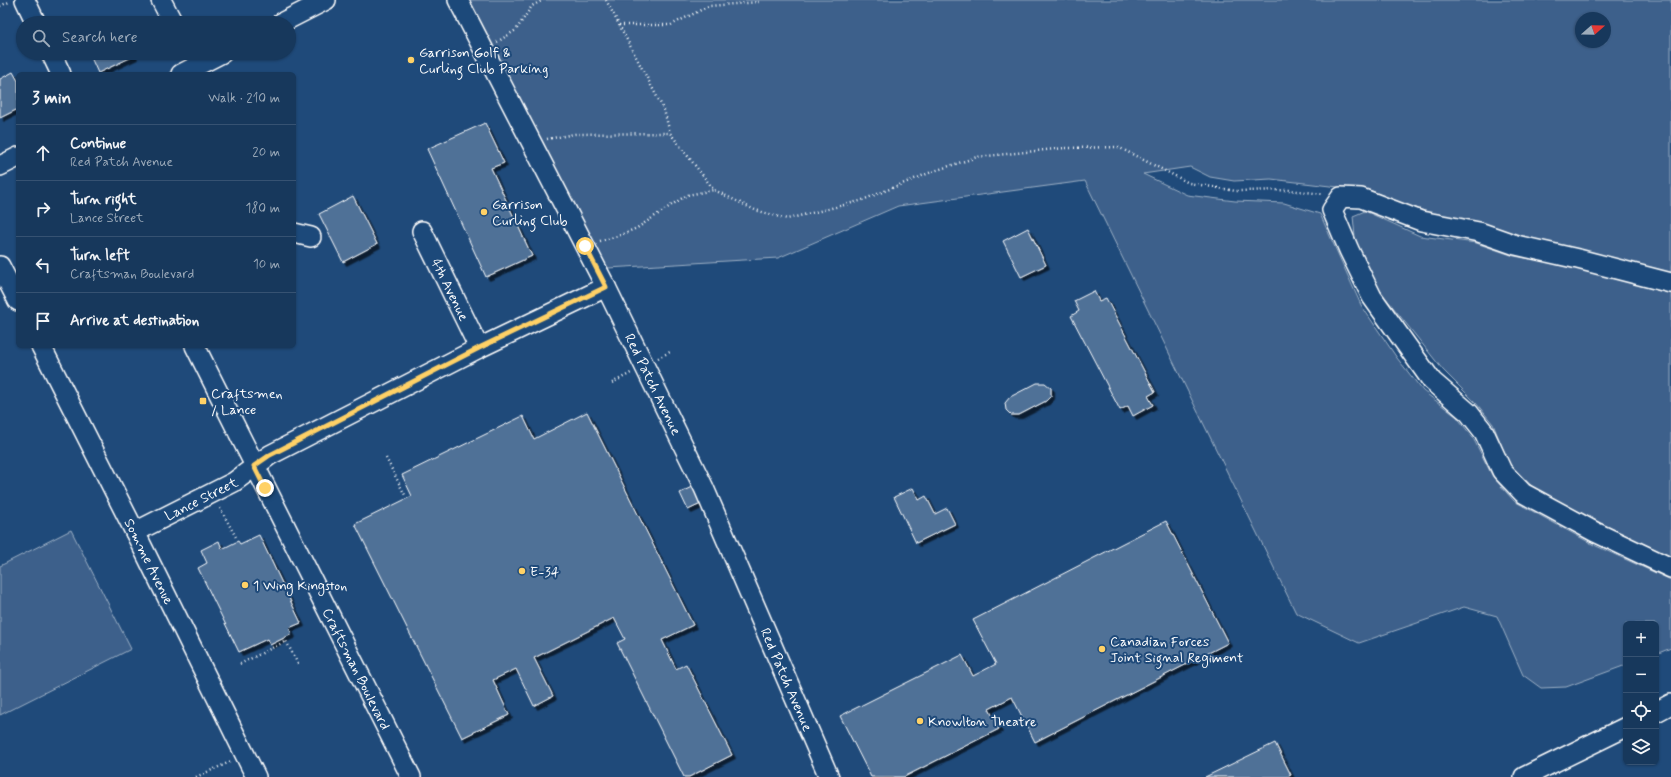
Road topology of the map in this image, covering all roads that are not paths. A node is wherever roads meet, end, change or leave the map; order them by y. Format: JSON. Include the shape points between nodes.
{"nodes":[{"id":1,"x":25,"y":0,"type":"edge"},
{"id":2,"x":161,"y":0,"type":"edge"},
{"id":3,"x":458,"y":0,"type":"edge"},
{"id":4,"x":315,"y":3,"type":"edge"},
{"id":5,"x":33,"y":16,"type":"edge"},
{"id":6,"x":169,"y":16,"type":"edge"},
{"id":7,"x":293,"y":16,"type":"edge"},
{"id":8,"x":54,"y":60,"type":"edge"},
{"id":9,"x":206,"y":60,"type":"edge"},
{"id":10,"x":190,"y":67,"type":"edge"},
{"id":11,"x":60,"y":72,"type":"edge"},
{"id":12,"x":16,"y":158,"type":"edge"},
{"id":13,"x":0,"y":166,"type":"edge"},
{"id":14,"x":422,"y":231,"type":"dead end"},
{"id":15,"x":0,"y":266,"type":"edge"},
{"id":16,"x":1671,"y":283,"type":"edge"},
{"id":17,"x":606,"y":287,"type":"junction"},
{"id":18,"x":16,"y":297,"type":"edge"},
{"id":19,"x":42,"y":348,"type":"edge"},
{"id":20,"x":196,"y":348,"type":"edge"},
{"id":21,"x":479,"y":348,"type":"junction"},
{"id":22,"x":254,"y":466,"type":"junction"},
{"id":23,"x":135,"y":532,"type":"junction"},
{"id":24,"x":1671,"y":568,"type":"edge"},
{"id":25,"x":1671,"y":704,"type":"edge"},
{"id":26,"x":1659,"y":710,"type":"edge"},
{"id":27,"x":1623,"y":728,"type":"edge"},
{"id":28,"x":256,"y":777,"type":"edge"},
{"id":29,"x":411,"y":777,"type":"edge"},
{"id":30,"x":829,"y":777,"type":"edge"},
{"id":31,"x":1524,"y":777,"type":"edge"}],
"edges":[{"from":1,"to":5,"type":"street"},
{"from":2,"to":6,"type":"street"},
{"from":3,"to":17,"type":"street","name":"Red Patch Avenue"},
{"from":4,"to":7,"type":"street"},
{"from":8,"to":11,"type":"street"},
{"from":9,"to":10,"type":"street"},
{"from":12,"to":13,"type":"street"},
{"from":14,"to":21,"type":"street","name":"4th Avenue"},
{"from":15,"to":18,"type":"street"},
{"from":16,"to":24,"type":"street","via":[[1516,246],[1479,232],[1421,221],[1361,198],[1342,197],[1332,210],[1372,297],[1432,381],[1468,413],[1484,432],[1502,471],[1523,493],[1594,532]]},
{"from":17,"to":21,"type":"street","name":"Lance Street"},
{"from":17,"to":30,"type":"street","name":"Red Patch Avenue","via":[[704,488]]},
{"from":19,"to":23,"type":"street","name":"Somme Avenue"},
{"from":20,"to":22,"type":"street","name":"Craftsman Boulevard"},
{"from":21,"to":22,"type":"street","name":"Lance Street","via":[[270,455]]},
{"from":22,"to":23,"type":"street","name":"Lance Street","via":[[234,482]]},
{"from":22,"to":29,"type":"street","name":"Craftsman Boulevard"},
{"from":23,"to":28,"type":"street","name":"Somme Avenue"},
{"from":25,"to":26,"type":"street"},
{"from":27,"to":31,"type":"street"}]}
